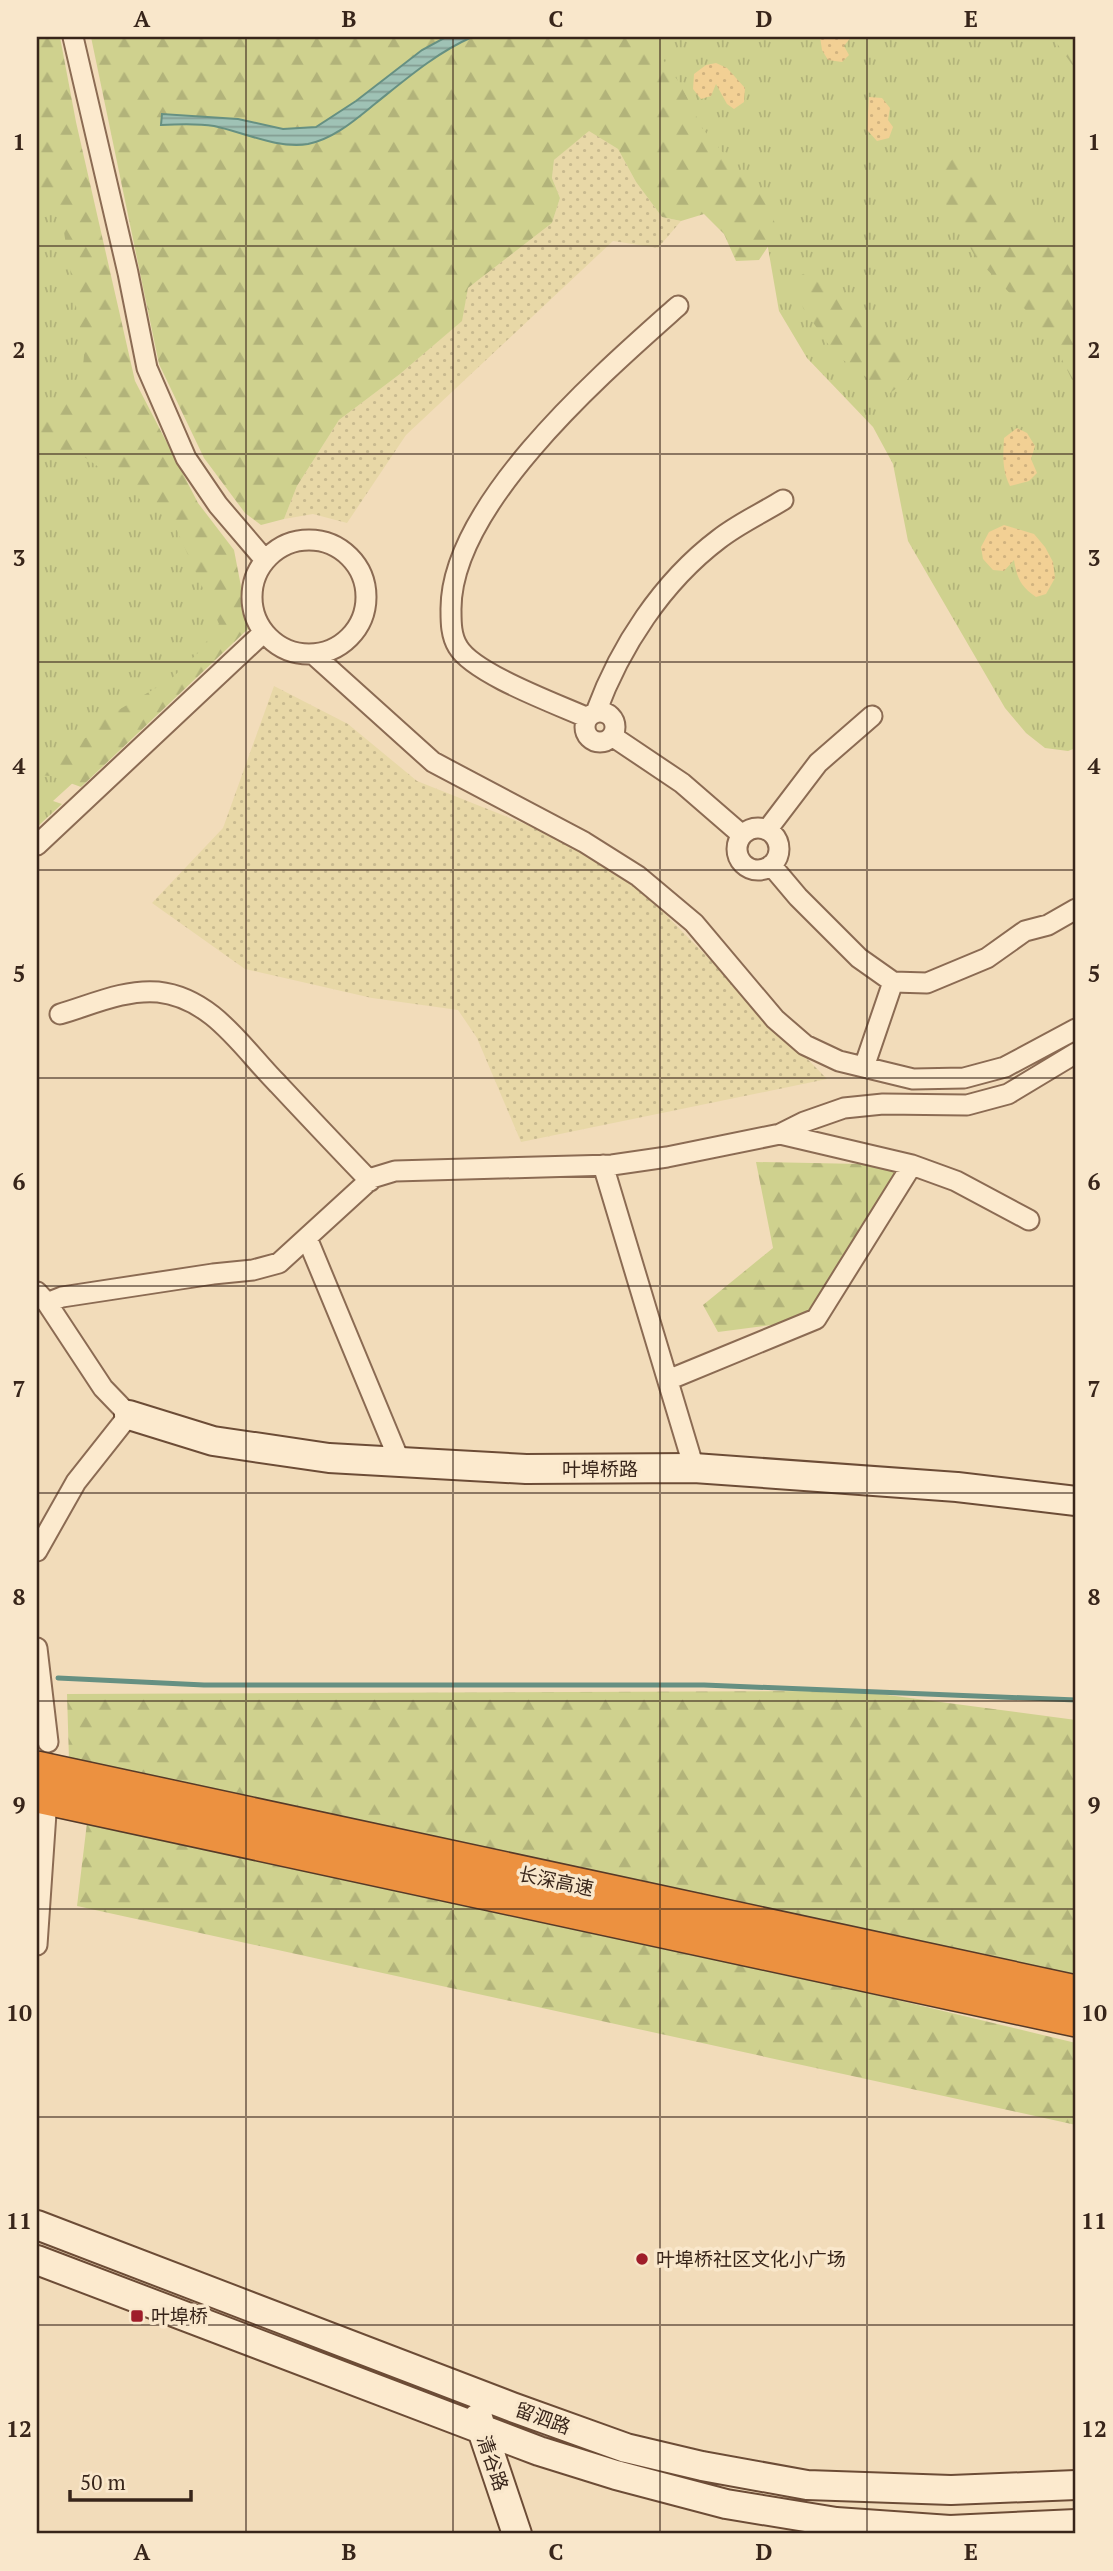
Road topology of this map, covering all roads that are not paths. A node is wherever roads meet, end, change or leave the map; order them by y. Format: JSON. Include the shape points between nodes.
{"nodes":[{"id":1,"x":73,"y":37,"type":"edge"},
{"id":2,"x":678,"y":306,"type":"dead end"},
{"id":3,"x":783,"y":500,"type":"dead end"},
{"id":4,"x":265,"y":561,"type":"junction"},
{"id":5,"x":264,"y":632,"type":"junction"},
{"id":6,"x":313,"y":654,"type":"junction"},
{"id":7,"x":592,"y":715,"type":"junction"},
{"id":8,"x":872,"y":716,"type":"dead end"},
{"id":9,"x":767,"y":830,"type":"junction"},
{"id":10,"x":742,"y":835,"type":"junction"},
{"id":11,"x":37,"y":845,"type":"edge"},
{"id":12,"x":771,"y":865,"type":"junction"},
{"id":13,"x":1076,"y":909,"type":"edge"},
{"id":14,"x":893,"y":982,"type":"junction"},
{"id":15,"x":60,"y":1014,"type":"dead end"},
{"id":16,"x":1076,"y":1029,"type":"edge"},
{"id":17,"x":1076,"y":1053,"type":"edge"},
{"id":18,"x":864,"y":1067,"type":"junction"},
{"id":19,"x":780,"y":1134,"type":"junction"},
{"id":20,"x":603,"y":1165,"type":"junction"},
{"id":21,"x":912,"y":1165,"type":"junction"},
{"id":22,"x":370,"y":1181,"type":"junction"},
{"id":23,"x":1029,"y":1220,"type":"dead end"},
{"id":24,"x":307,"y":1238,"type":"junction"},
{"id":25,"x":42,"y":1297,"type":"edge"},
{"id":26,"x":668,"y":1380,"type":"junction"},
{"id":27,"x":129,"y":1415,"type":"junction"},
{"id":28,"x":400,"y":1462,"type":"junction"},
{"id":29,"x":694,"y":1468,"type":"junction"},
{"id":30,"x":1076,"y":1501,"type":"edge"},
{"id":31,"x":37,"y":1551,"type":"edge"},
{"id":32,"x":37,"y":1648,"type":"edge"},
{"id":33,"x":42,"y":1756,"type":"edge"},
{"id":34,"x":41,"y":1804,"type":"edge"},
{"id":35,"x":40,"y":1843,"type":"edge"},
{"id":36,"x":37,"y":1945,"type":"edge"},
{"id":37,"x":1076,"y":1993,"type":"edge"},
{"id":38,"x":1076,"y":2019,"type":"edge"},
{"id":39,"x":37,"y":2225,"type":"edge"},
{"id":40,"x":37,"y":2260,"type":"edge"},
{"id":41,"x":471,"y":2392,"type":"junction"},
{"id":42,"x":481,"y":2429,"type":"junction"},
{"id":43,"x":1076,"y":2485,"type":"edge"},
{"id":44,"x":1076,"y":2524,"type":"edge"},
{"id":45,"x":517,"y":2534,"type":"edge"}],
"edges":[{"from":1,"to":4,"type":"street","via":[[147,368],[186,458]]},
{"from":2,"to":7,"type":"street","via":[[607,369],[500,487],[458,566],[451,598],[451,627],[458,647],[471,660],[491,673]]},
{"from":3,"to":7,"type":"street","via":[[719,539],[679,575],[645,616]]},
{"from":4,"to":5,"type":"street","via":[[251,596]]},
{"from":4,"to":6,"type":"street","via":[[280,548],[317,540],[351,557],[361,573],[365,609],[358,626],[330,650]]},
{"from":5,"to":6,"type":"street","via":[[277,645]]},
{"from":5,"to":11,"type":"street"},
{"from":6,"to":18,"type":"street","via":[[433,762],[638,876],[694,923],[775,1019],[805,1045]]},
{"from":7,"to":10,"type":"street","via":[[585,728],[593,740],[612,736],[682,783]]},
{"from":8,"to":9,"type":"street","via":[[818,763]]},
{"from":9,"to":10,"type":"street","via":[[754,828]]},
{"from":9,"to":12,"type":"street","via":[[779,846]]},
{"from":10,"to":12,"type":"street","via":[[737,848],[741,861],[758,870]]},
{"from":12,"to":14,"type":"street","via":[[859,958]]},
{"from":13,"to":14,"type":"street","via":[[1048,925],[1025,931],[987,958],[927,983]]},
{"from":14,"to":18,"type":"street"},
{"from":15,"to":22,"type":"street","via":[[132,993],[159,992],[209,1013],[239,1038]]},
{"from":16,"to":18,"type":"street","via":[[1005,1068],[964,1078],[913,1079]]},
{"from":17,"to":19,"type":"street","via":[[1008,1094],[967,1105],[844,1108]]},
{"from":19,"to":20,"type":"street"},
{"from":19,"to":21,"type":"street"},
{"from":20,"to":22,"type":"street","via":[[395,1171]]},
{"from":20,"to":26,"type":"street"},
{"from":21,"to":23,"type":"street","via":[[956,1181]]},
{"from":21,"to":26,"type":"street","via":[[816,1319]]},
{"from":22,"to":24,"type":"street"},
{"from":24,"to":25,"type":"street","via":[[279,1263],[253,1270]]},
{"from":24,"to":28,"type":"street"},
{"from":25,"to":27,"type":"street","via":[[103,1388]]},
{"from":26,"to":29,"type":"street"},
{"from":27,"to":28,"type":"main road","name":"叶埠桥路","via":[[213,1441],[329,1458]]},
{"from":27,"to":31,"type":"street","via":[[76,1482]]},
{"from":28,"to":29,"type":"main road","name":"叶埠桥路","via":[[526,1469]]},
{"from":29,"to":30,"type":"main road","name":"叶埠桥路"},
{"from":32,"to":33,"type":"street"},
{"from":33,"to":37,"type":"highway","name":"长深高速"},
{"from":34,"to":35,"type":"street"},
{"from":34,"to":38,"type":"highway","name":"长深高速"},
{"from":35,"to":36,"type":"street"},
{"from":39,"to":41,"type":"main road","name":"留泗路"},
{"from":40,"to":42,"type":"main road","name":"留泗路"},
{"from":41,"to":42,"type":"main road","name":"清谷路"},
{"from":41,"to":43,"type":"main road","name":"留泗路","via":[[625,2448],[807,2485],[951,2490]]},
{"from":42,"to":44,"type":"main road","name":"留泗路","via":[[616,2475],[740,2506],[836,2522],[950,2530]]},
{"from":42,"to":45,"type":"main road","name":"清谷路"}]}
